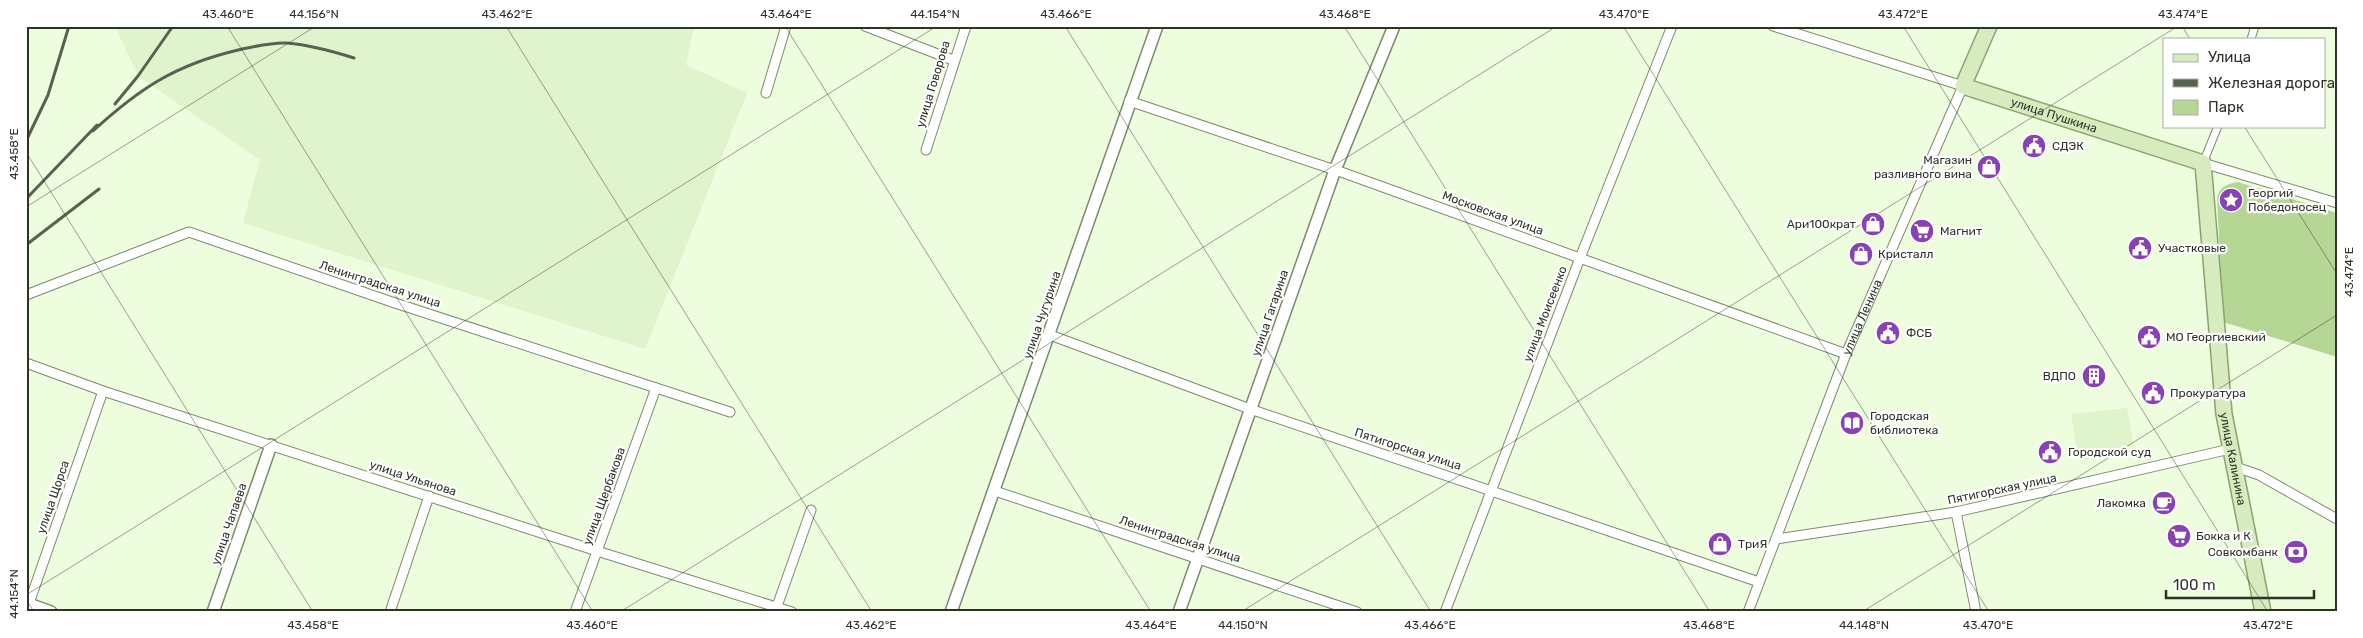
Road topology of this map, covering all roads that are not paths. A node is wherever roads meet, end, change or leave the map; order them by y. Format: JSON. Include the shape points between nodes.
{"nodes":[{"id":1,"x":786,"y":26,"type":"edge"},
{"id":2,"x":865,"y":26,"type":"edge"},
{"id":3,"x":966,"y":26,"type":"edge"},
{"id":4,"x":1157,"y":26,"type":"edge"},
{"id":5,"x":1394,"y":26,"type":"edge"},
{"id":6,"x":1672,"y":26,"type":"edge"},
{"id":7,"x":1773,"y":26,"type":"edge"},
{"id":8,"x":1989,"y":26,"type":"edge"},
{"id":9,"x":2255,"y":26,"type":"edge"},
{"id":10,"x":2250,"y":38,"type":"edge"},
{"id":11,"x":953,"y":60,"type":"junction"},
{"id":12,"x":1963,"y":86,"type":"junction"},
{"id":13,"x":766,"y":92,"type":"dead end"},
{"id":14,"x":1129,"y":101,"type":"junction"},
{"id":15,"x":2217,"y":128,"type":"edge"},
{"id":16,"x":926,"y":150,"type":"dead end"},
{"id":17,"x":2203,"y":163,"type":"junction"},
{"id":18,"x":1335,"y":170,"type":"junction"},
{"id":19,"x":2337,"y":203,"type":"edge"},
{"id":20,"x":1580,"y":258,"type":"junction"},
{"id":21,"x":26,"y":295,"type":"edge"},
{"id":22,"x":1050,"y":335,"type":"junction"},
{"id":23,"x":1846,"y":354,"type":"junction"},
{"id":24,"x":26,"y":363,"type":"edge"},
{"id":25,"x":656,"y":388,"type":"junction"},
{"id":26,"x":103,"y":391,"type":"junction"},
{"id":27,"x":1250,"y":409,"type":"junction"},
{"id":28,"x":730,"y":412,"type":"dead end"},
{"id":29,"x":271,"y":445,"type":"junction"},
{"id":30,"x":2230,"y":449,"type":"junction"},
{"id":31,"x":2233,"y":466,"type":"junction"},
{"id":32,"x":1492,"y":490,"type":"junction"},
{"id":33,"x":995,"y":491,"type":"junction"},
{"id":34,"x":429,"y":496,"type":"junction"},
{"id":35,"x":811,"y":510,"type":"dead end"},
{"id":36,"x":1956,"y":512,"type":"junction"},
{"id":37,"x":2337,"y":519,"type":"edge"},
{"id":38,"x":1776,"y":539,"type":"junction"},
{"id":39,"x":597,"y":551,"type":"junction"},
{"id":40,"x":1198,"y":558,"type":"junction"},
{"id":41,"x":1760,"y":582,"type":"junction"},
{"id":42,"x":27,"y":606,"type":"edge"},
{"id":43,"x":776,"y":609,"type":"edge"},
{"id":44,"x":51,"y":612,"type":"edge"},
{"id":45,"x":212,"y":612,"type":"edge"},
{"id":46,"x":390,"y":612,"type":"edge"},
{"id":47,"x":576,"y":612,"type":"edge"},
{"id":48,"x":792,"y":612,"type":"edge"},
{"id":49,"x":951,"y":612,"type":"edge"},
{"id":50,"x":1179,"y":612,"type":"edge"},
{"id":51,"x":1357,"y":612,"type":"edge"},
{"id":52,"x":1445,"y":612,"type":"edge"},
{"id":53,"x":1748,"y":612,"type":"edge"},
{"id":54,"x":1976,"y":612,"type":"edge"},
{"id":55,"x":2263,"y":612,"type":"edge"}],
"edges":[{"from":1,"to":13,"type":"street"},
{"from":2,"to":11,"type":"street"},
{"from":3,"to":11,"type":"street","name":"улица Говорова"},
{"from":4,"to":14,"type":"street","name":"улица Чугурина"},
{"from":5,"to":18,"type":"street","name":"улица Гагарина"},
{"from":6,"to":20,"type":"street","name":"улица Моисеенко"},
{"from":7,"to":12,"type":"street","name":"улица Пушкина"},
{"from":8,"to":12,"type":"main road","name":"улица Ленина"},
{"from":9,"to":10,"type":"street"},
{"from":11,"to":16,"type":"street","name":"улица Говорова"},
{"from":12,"to":17,"type":"main road","name":"улица Пушкина"},
{"from":12,"to":23,"type":"street","name":"улица Ленина"},
{"from":14,"to":18,"type":"street","name":"Московская улица"},
{"from":14,"to":22,"type":"street","name":"улица Чугурина"},
{"from":15,"to":17,"type":"street","name":"улица Калинина"},
{"from":17,"to":19,"type":"street","name":"улица Пушкина"},
{"from":17,"to":30,"type":"main road","name":"улица Калинина","via":[[2224,414]]},
{"from":18,"to":20,"type":"street","name":"Московская улица"},
{"from":18,"to":27,"type":"street","name":"улица Гагарина"},
{"from":20,"to":23,"type":"street","name":"Московская улица"},
{"from":20,"to":32,"type":"street","name":"улица Моисеенко"},
{"from":21,"to":25,"type":"street","name":"Ленинградская улица","via":[[189,232]]},
{"from":22,"to":27,"type":"street","name":"Пятигорская улица"},
{"from":22,"to":33,"type":"street","name":"улица Чугурина"},
{"from":23,"to":38,"type":"street","name":"улица Ленина"},
{"from":24,"to":26,"type":"street","name":"улица Ульянова"},
{"from":25,"to":28,"type":"street","name":"Ленинградская улица"},
{"from":25,"to":39,"type":"street","name":"улица Щербакова"},
{"from":26,"to":29,"type":"street","name":"улица Ульянова"},
{"from":26,"to":42,"type":"street","name":"улица Щорса"},
{"from":27,"to":32,"type":"street","name":"Пятигорская улица"},
{"from":27,"to":40,"type":"street","name":"улица Гагарина"},
{"from":29,"to":34,"type":"street","name":"улица Ульянова"},
{"from":29,"to":45,"type":"street","name":"улица Чапаева"},
{"from":30,"to":31,"type":"main road","name":"улица Калинина"},
{"from":30,"to":36,"type":"street","name":"Пятигорская улица"},
{"from":31,"to":37,"type":"street","via":[[2259,475]]},
{"from":31,"to":55,"type":"main road","name":"улица Калинина"},
{"from":32,"to":41,"type":"street","name":"Пятигорская улица"},
{"from":32,"to":52,"type":"street","name":"улица Моисеенко"},
{"from":33,"to":40,"type":"street","name":"Ленинградская улица"},
{"from":33,"to":49,"type":"street","name":"улица Чугурина"},
{"from":34,"to":39,"type":"street","name":"улица Ульянова"},
{"from":34,"to":46,"type":"street"},
{"from":35,"to":43,"type":"street"},
{"from":36,"to":38,"type":"street","name":"Пятигорская улица"},
{"from":36,"to":54,"type":"street"},
{"from":38,"to":41,"type":"street","name":"улица Ленина"},
{"from":39,"to":43,"type":"street","name":"улица Ульянова"},
{"from":39,"to":47,"type":"street","name":"улица Щербакова"},
{"from":40,"to":50,"type":"street","name":"улица Гагарина"},
{"from":40,"to":51,"type":"street","name":"Ленинградская улица"},
{"from":41,"to":53,"type":"street","name":"улица Ленина"},
{"from":42,"to":44,"type":"street"},
{"from":43,"to":48,"type":"street","name":"улица Ульянова"}]}
